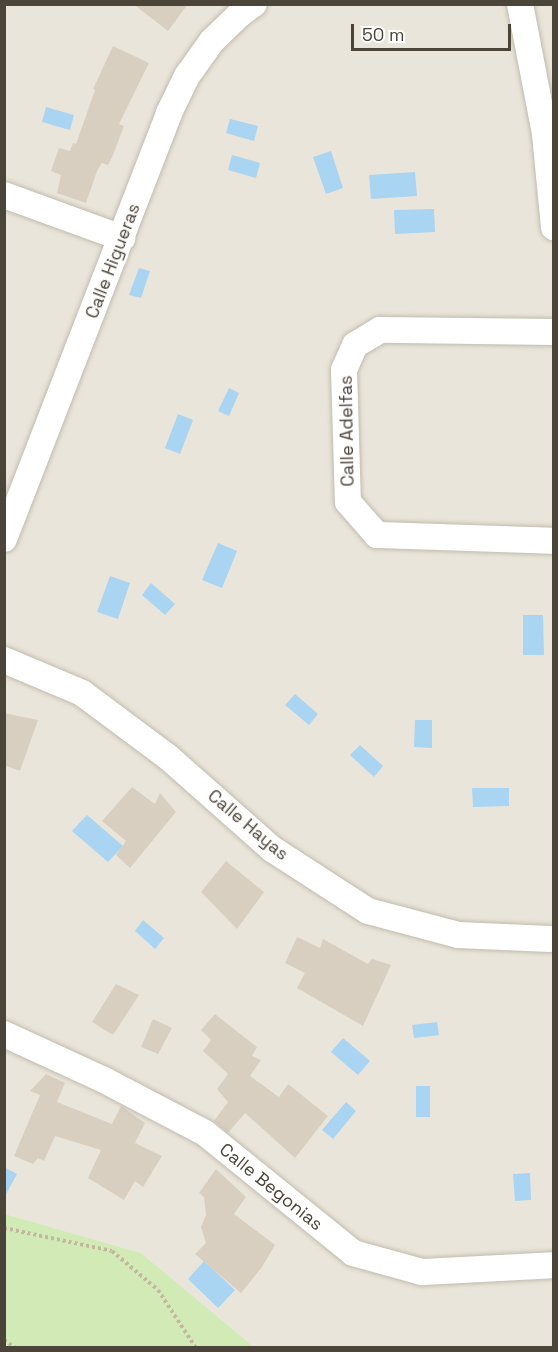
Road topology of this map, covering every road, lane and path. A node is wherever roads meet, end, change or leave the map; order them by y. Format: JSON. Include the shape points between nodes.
{"nodes":[{"id":1,"x":254,"y":4,"type":"edge"},
{"id":2,"x":520,"y":4,"type":"edge"},
{"id":3,"x":4,"y":195,"type":"edge"},
{"id":4,"x":554,"y":228,"type":"edge"},
{"id":5,"x":122,"y":238,"type":"junction"},
{"id":6,"x":554,"y":332,"type":"edge"},
{"id":7,"x":4,"y":539,"type":"edge"},
{"id":8,"x":554,"y":541,"type":"edge"},
{"id":9,"x":4,"y":660,"type":"edge"},
{"id":10,"x":552,"y":940,"type":"edge"},
{"id":11,"x":4,"y":1034,"type":"edge"},
{"id":12,"x":4,"y":1228,"type":"edge"},
{"id":13,"x":554,"y":1265,"type":"edge"},
{"id":14,"x":4,"y":1340,"type":"edge"},
{"id":15,"x":16,"y":1347,"type":"edge"},
{"id":16,"x":196,"y":1347,"type":"edge"}],
"edges":[{"from":1,"to":5,"type":"street","name":"Calle Higueras","via":[[212,41],[187,76]]},
{"from":2,"to":4,"type":"street","via":[[545,134]]},
{"from":3,"to":5,"type":"street"},
{"from":5,"to":7,"type":"street","name":"Calle Higueras"},
{"from":6,"to":8,"type":"street","name":"Calle Adelfas","via":[[380,330],[355,345],[344,370],[348,502],[377,535]]},
{"from":9,"to":10,"type":"street","name":"Calle Hayas","via":[[82,693],[168,757],[272,849],[368,911],[458,934]]},
{"from":11,"to":13,"type":"street","name":"Calle Begonias","via":[[205,1133],[353,1253],[422,1272]]},
{"from":12,"to":16,"type":"path","via":[[112,1251],[158,1290]]},
{"from":14,"to":15,"type":"path"}]}
